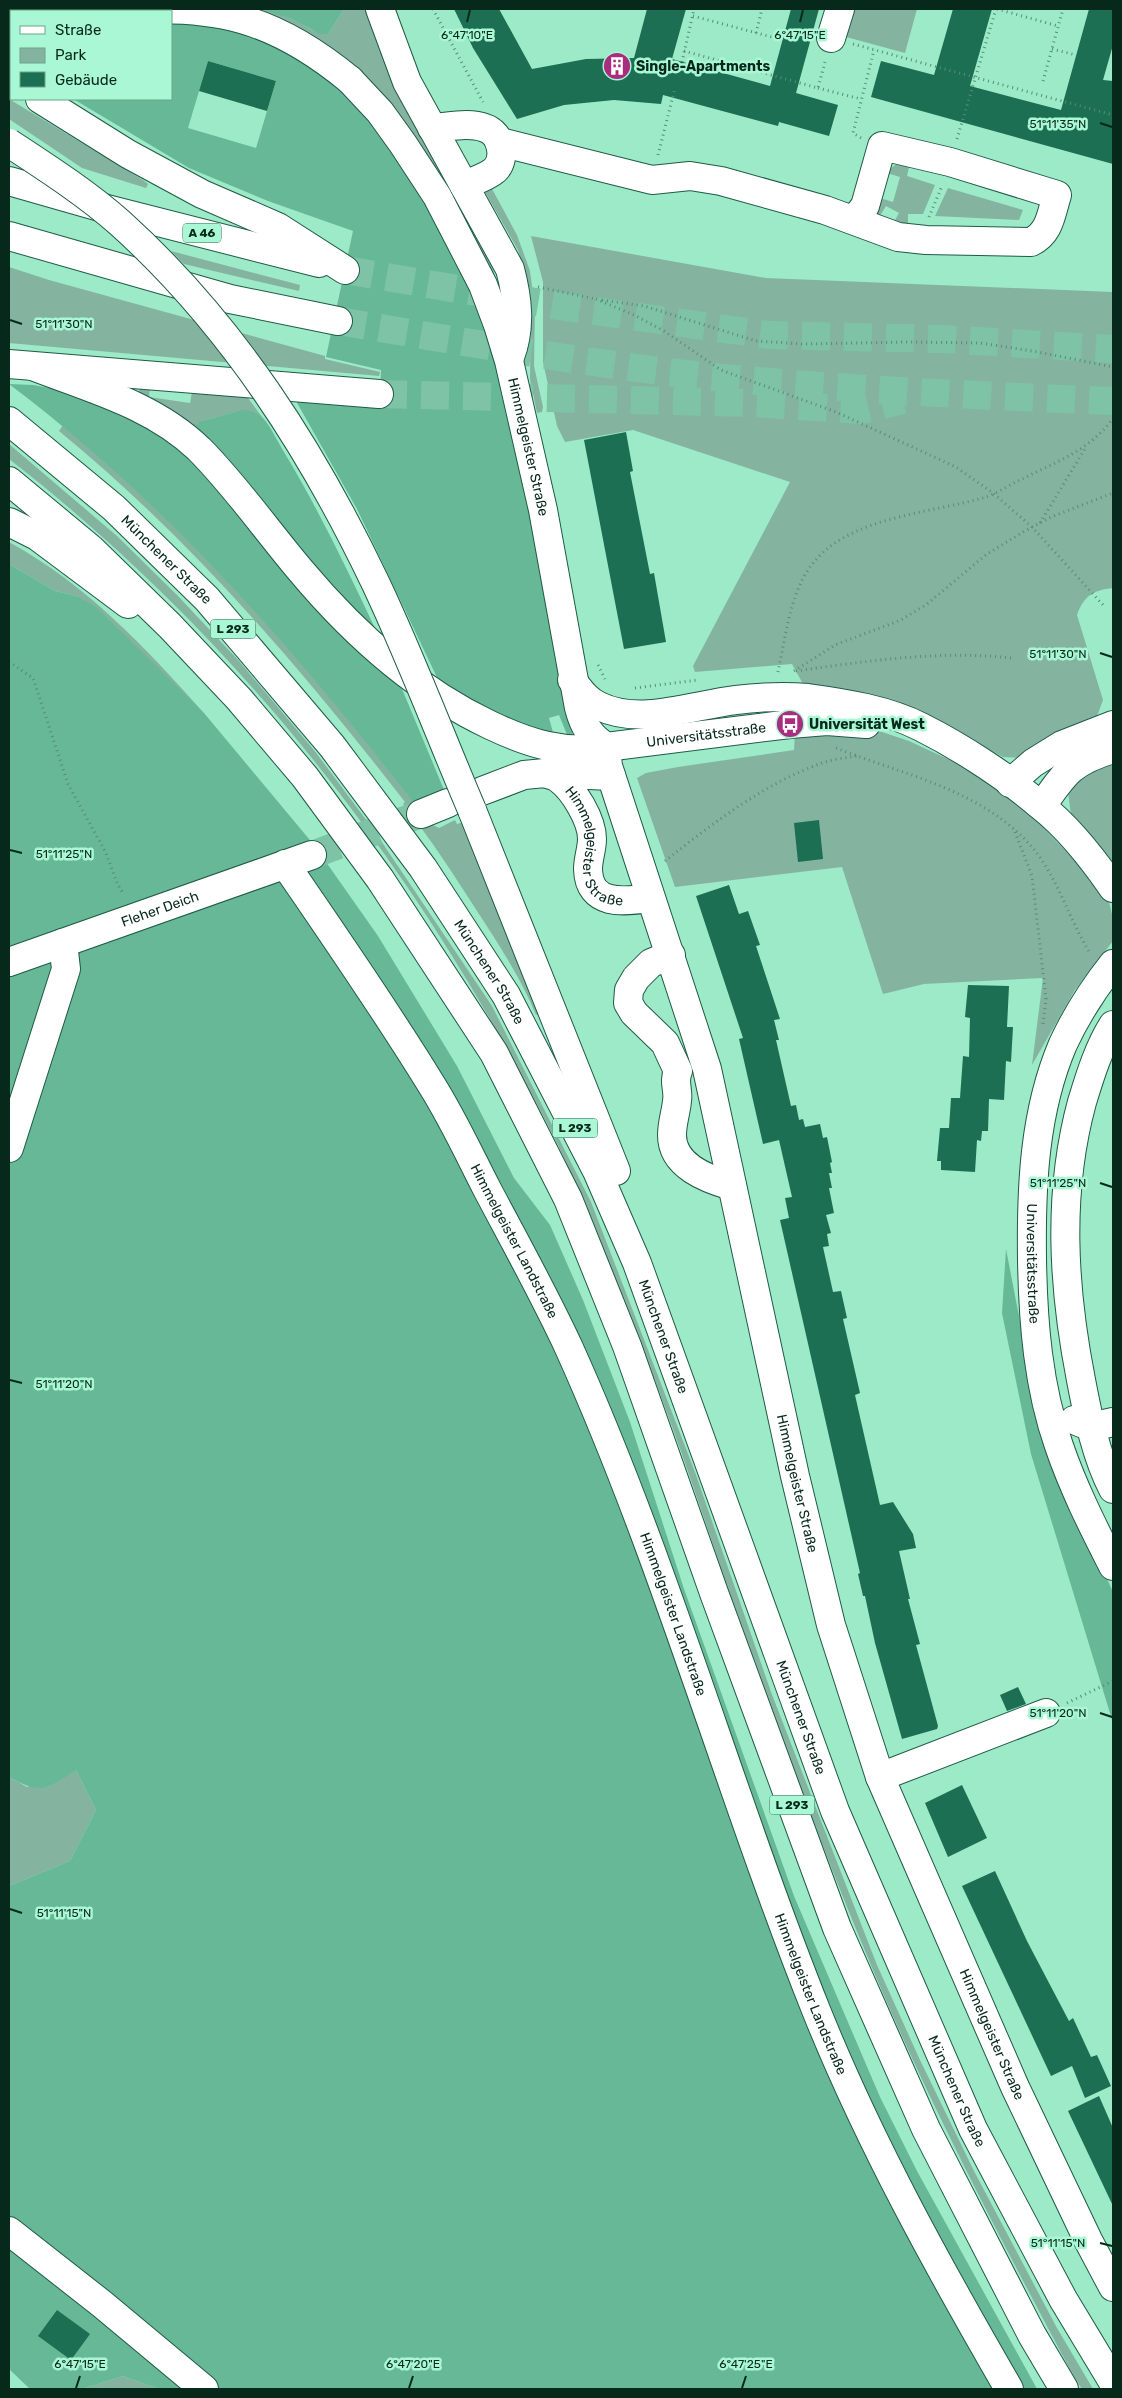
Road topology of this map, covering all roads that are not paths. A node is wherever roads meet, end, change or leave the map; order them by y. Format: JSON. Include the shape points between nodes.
{"nodes":[{"id":1,"x":380,"y":9,"type":"edge"},
{"id":2,"x":840,"y":9,"type":"edge"},
{"id":3,"x":156,"y":10,"type":"edge"},
{"id":4,"x":831,"y":38,"type":"road end"},
{"id":5,"x":42,"y":100,"type":"edge"},
{"id":6,"x":432,"y":128,"type":"junction"},
{"id":7,"x":500,"y":142,"type":"junction"},
{"id":8,"x":9,"y":143,"type":"edge"},
{"id":9,"x":9,"y":181,"type":"edge"},
{"id":10,"x":464,"y":185,"type":"junction"},
{"id":11,"x":855,"y":219,"type":"junction"},
{"id":12,"x":9,"y":236,"type":"edge"},
{"id":13,"x":338,"y":321,"type":"tunnel mouth"},
{"id":14,"x":509,"y":361,"type":"junction"},
{"id":15,"x":22,"y":365,"type":"edge"},
{"id":16,"x":379,"y":394,"type":"tunnel mouth"},
{"id":17,"x":9,"y":421,"type":"edge"},
{"id":18,"x":9,"y":481,"type":"edge"},
{"id":19,"x":9,"y":522,"type":"edge"},
{"id":20,"x":170,"y":626,"type":"junction"},
{"id":21,"x":572,"y":680,"type":"junction"},
{"id":22,"x":635,"y":714,"type":"junction"},
{"id":23,"x":1113,"y":725,"type":"edge"},
{"id":24,"x":606,"y":747,"type":"junction"},
{"id":25,"x":1113,"y":749,"type":"edge"},
{"id":26,"x":965,"y":753,"type":"junction"},
{"id":27,"x":545,"y":773,"type":"junction"},
{"id":28,"x":611,"y":776,"type":"junction"},
{"id":29,"x":1010,"y":783,"type":"junction"},
{"id":30,"x":467,"y":801,"type":"junction"},
{"id":31,"x":1042,"y":806,"type":"junction"},
{"id":32,"x":421,"y":814,"type":"tunnel mouth"},
{"id":33,"x":312,"y":855,"type":"tunnel mouth"},
{"id":34,"x":285,"y":864,"type":"junction"},
{"id":35,"x":647,"y":888,"type":"junction"},
{"id":36,"x":1113,"y":888,"type":"edge"},
{"id":37,"x":63,"y":943,"type":"junction"},
{"id":38,"x":671,"y":955,"type":"junction"},
{"id":39,"x":9,"y":962,"type":"edge"},
{"id":40,"x":1109,"y":968,"type":"edge"},
{"id":41,"x":1113,"y":1025,"type":"edge"},
{"id":42,"x":707,"y":1069,"type":"junction"},
{"id":43,"x":678,"y":1071,"type":"junction"},
{"id":44,"x":678,"y":1098,"type":"junction"},
{"id":45,"x":715,"y":1108,"type":"junction"},
{"id":46,"x":9,"y":1148,"type":"edge"},
{"id":47,"x":732,"y":1186,"type":"junction"},
{"id":48,"x":637,"y":1263,"type":"junction"},
{"id":49,"x":1047,"y":1399,"type":"junction"},
{"id":50,"x":1102,"y":1424,"type":"edge"},
{"id":51,"x":1070,"y":1474,"type":"junction"},
{"id":52,"x":1113,"y":1489,"type":"edge"},
{"id":53,"x":1113,"y":1566,"type":"edge"},
{"id":54,"x":1046,"y":1714,"type":"road end"},
{"id":55,"x":880,"y":1777,"type":"junction"},
{"id":56,"x":9,"y":2231,"type":"edge"},
{"id":57,"x":1113,"y":2287,"type":"edge"},
{"id":58,"x":1113,"y":2382,"type":"edge"},
{"id":59,"x":204,"y":2389,"type":"edge"},
{"id":60,"x":1009,"y":2389,"type":"edge"},
{"id":61,"x":1064,"y":2389,"type":"edge"}],
"edges":[{"from":1,"to":6,"type":"main road","name":"Himmelgeister Straße","via":[[407,82]]},
{"from":2,"to":4,"type":"main road"},
{"from":3,"to":14,"type":"main road","via":[[192,9],[260,24],[295,40],[350,80],[386,120],[437,196],[483,285]]},
{"from":5,"to":9,"type":"main road","number":"A 46","via":[[128,154],[202,194],[278,227],[345,270]]},
{"from":6,"to":7,"type":"main road","via":[[479,126],[488,128]]},
{"from":6,"to":10,"type":"main road","name":"Himmelgeister Straße"},
{"from":7,"to":10,"type":"main road","via":[[502,153],[498,166]]},
{"from":7,"to":11,"type":"main road","via":[[652,180],[690,176],[721,181]]},
{"from":8,"to":30,"type":"main road","bridge":true,"via":[[64,179],[119,222],[207,312],[239,351],[282,413],[330,494],[377,585]]},
{"from":10,"to":14,"type":"main road","name":"Himmelgeister Straße","via":[[510,269],[515,288],[517,337]]},
{"from":11,"to":11,"type":"main road","via":[[870,228],[898,237],[1031,242],[1041,237],[1047,228],[1057,195],[950,162],[882,146],[865,206]]},
{"from":12,"to":13,"type":"main road","via":[[230,299]]},
{"from":14,"to":21,"type":"main road","name":"Himmelgeister Straße","via":[[543,510]]},
{"from":15,"to":16,"type":"main road"},
{"from":15,"to":24,"type":"main road","name":"Universitätsstraße","via":[[119,398],[163,421],[198,449],[347,623],[383,655],[460,711],[539,745],[577,750]]},
{"from":17,"to":48,"type":"main road","name":"Münchener Straße","number":"L 293","via":[[114,508],[207,599],[332,746],[423,868],[506,995],[597,1171]]},
{"from":18,"to":20,"type":"main road","number":"L 293","via":[[91,549]]},
{"from":19,"to":20,"type":"main road","via":[[37,536],[125,602]]},
{"from":20,"to":61,"type":"main road","number":"L 293","via":[[305,776],[385,886],[494,1053],[568,1199],[627,1346],[837,1928],[926,2129],[1032,2335]]},
{"from":21,"to":22,"type":"main road","name":"Universitätsstraße","via":[[586,698],[598,706]]},
{"from":21,"to":24,"type":"main road","name":"Himmelgeister Straße","via":[[584,725],[592,737]]},
{"from":22,"to":24,"type":"main road"},
{"from":22,"to":26,"type":"main road","name":"Universitätsstraße","via":[[774,696],[808,698],[860,708],[920,726]]},
{"from":23,"to":29,"type":"main road","via":[[1062,745]]},
{"from":24,"to":26,"type":"main road","name":"Universitätsstraße","via":[[828,721],[888,728]]},
{"from":24,"to":28,"type":"main road","name":"Himmelgeister Straße"},
{"from":25,"to":31,"type":"main road","via":[[1088,757],[1062,776]]},
{"from":26,"to":29,"type":"main road","name":"Universitätsstraße"},
{"from":27,"to":28,"type":"main road"},
{"from":27,"to":30,"type":"main road","via":[[524,775]]},
{"from":27,"to":35,"type":"main road","name":"Himmelgeister Straße","via":[[559,779],[586,814],[592,840],[589,882],[596,892],[606,898],[626,901]]},
{"from":28,"to":35,"type":"main road","name":"Himmelgeister Straße"},
{"from":29,"to":31,"type":"main road","name":"Universitätsstraße"},
{"from":30,"to":32,"type":"main road"},
{"from":30,"to":48,"type":"main road","via":[[634,1213],[638,1227]]},
{"from":31,"to":36,"type":"main road","name":"Universitätsstraße"},
{"from":33,"to":34,"type":"main road","name":"Fleher Deich"},
{"from":34,"to":37,"type":"main road","name":"Fleher Deich"},
{"from":34,"to":60,"type":"main road","name":"Himmelgeister Landstraße","via":[[362,975],[434,1088],[568,1348],[624,1481],[773,1897],[818,2013],[871,2134],[934,2260]]},
{"from":35,"to":38,"type":"main road","name":"Himmelgeister Straße"},
{"from":37,"to":39,"type":"main road","name":"Fleher Deich"},
{"from":37,"to":46,"type":"main road","via":[[66,969]]},
{"from":38,"to":42,"type":"main road","name":"Himmelgeister Straße"},
{"from":38,"to":43,"type":"main road","via":[[651,963],[636,978],[628,1003],[664,1043]]},
{"from":40,"to":49,"type":"main road","name":"Universitätsstraße","via":[[1064,1043],[1041,1119],[1031,1192],[1034,1331]]},
{"from":41,"to":50,"type":"main road","via":[[1086,1088],[1065,1191],[1064,1243],[1072,1336]]},
{"from":42,"to":43,"type":"main road","via":[[688,1067]]},
{"from":42,"to":45,"type":"main road","name":"Himmelgeister Straße"},
{"from":43,"to":44,"type":"main road","via":[[675,1078]]},
{"from":44,"to":45,"type":"main road","via":[[689,1106]]},
{"from":44,"to":47,"type":"main road","via":[[672,1136],[674,1148],[690,1167],[712,1181]]},
{"from":45,"to":47,"type":"main road","name":"Himmelgeister Straße"},
{"from":47,"to":55,"type":"main road","name":"Himmelgeister Straße","via":[[831,1625]]},
{"from":48,"to":58,"type":"main road","name":"Münchener Straße","number":"L 293","via":[[835,1811],[973,2129],[1063,2299]]},
{"from":49,"to":50,"type":"main road","via":[[1073,1419]]},
{"from":49,"to":51,"type":"main road","name":"Universitätsstraße","via":[[1058,1444]]},
{"from":50,"to":51,"type":"main road","via":[[1074,1446]]},
{"from":50,"to":52,"type":"main road","via":[[1105,1474]]},
{"from":51,"to":53,"type":"main road","name":"Universitätsstraße"},
{"from":54,"to":55,"type":"main road"},
{"from":55,"to":57,"type":"main road","name":"Himmelgeister Straße","via":[[1015,2087]]},
{"from":56,"to":59,"type":"main road"}]}
